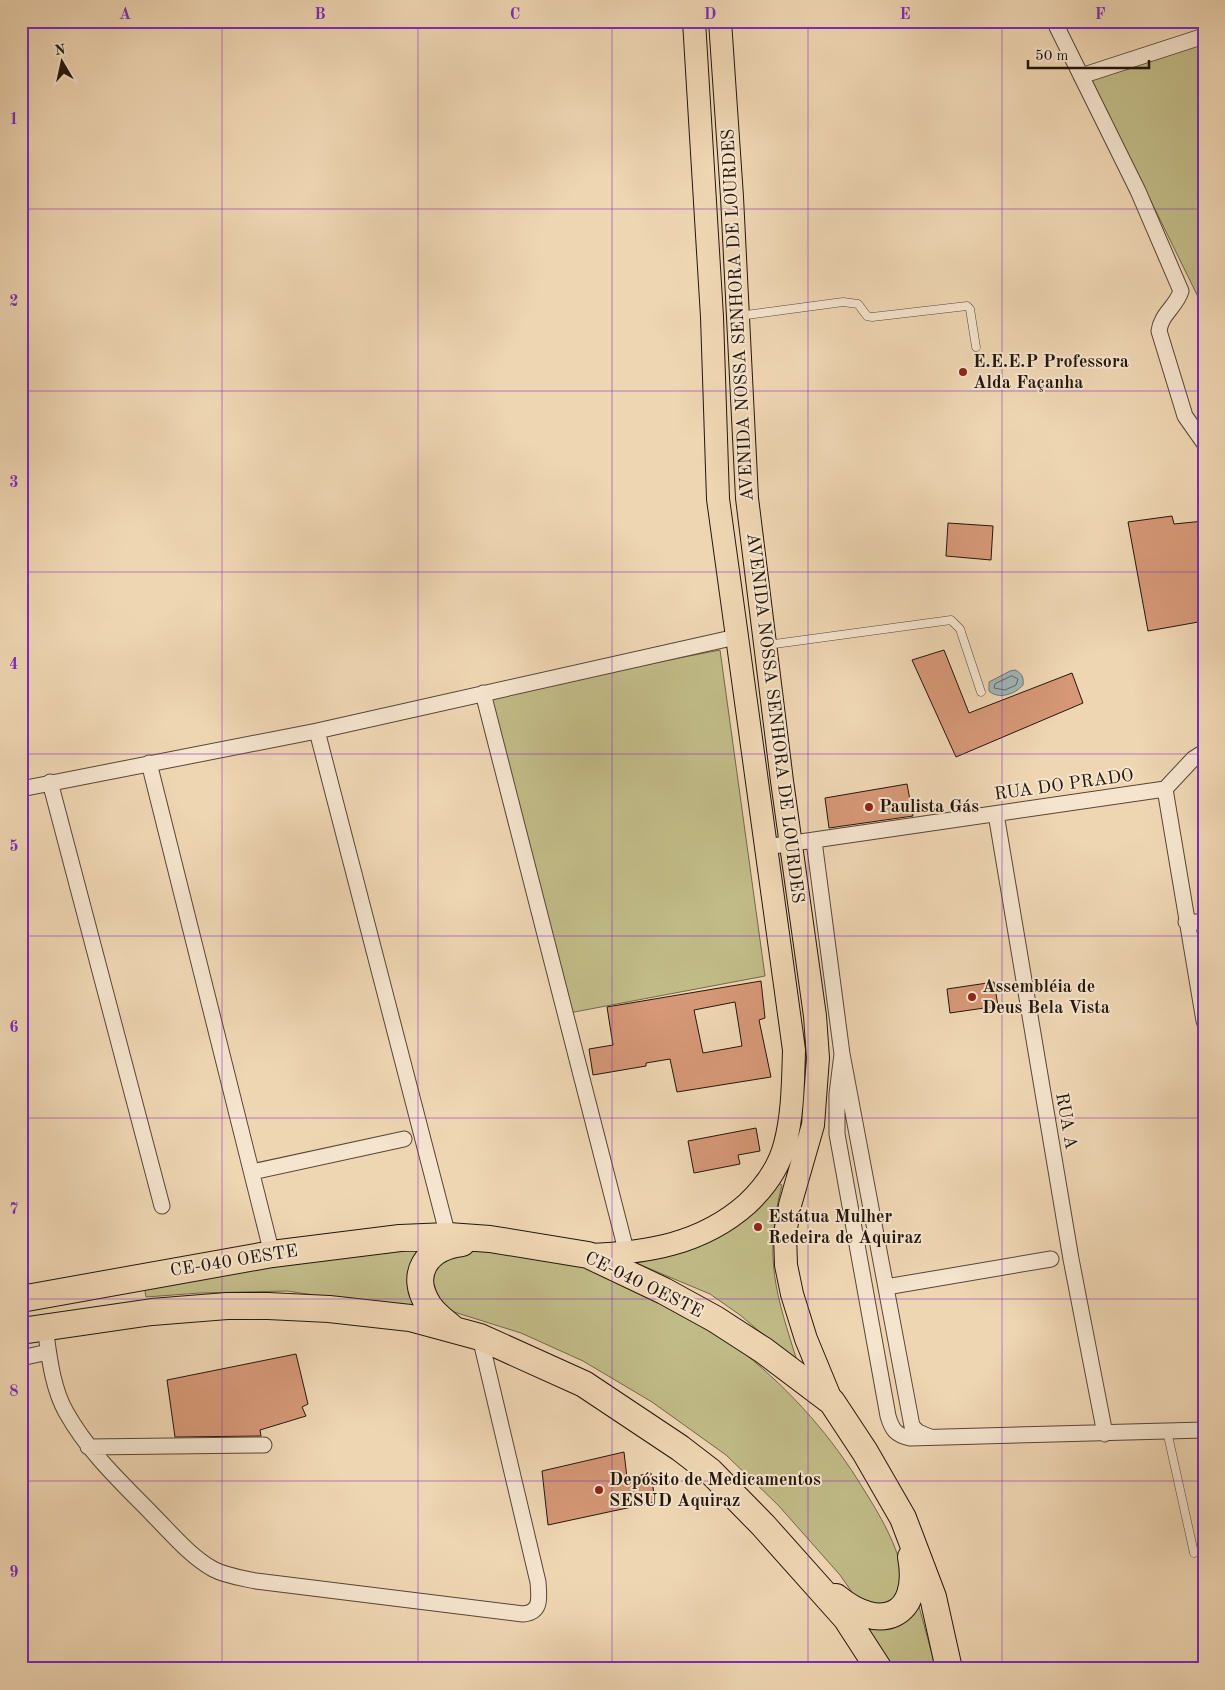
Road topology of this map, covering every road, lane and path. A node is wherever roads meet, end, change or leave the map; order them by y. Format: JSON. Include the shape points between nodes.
{"nodes":[{"id":1,"x":694,"y":21,"type":"edge"},
{"id":2,"x":720,"y":21,"type":"edge"},
{"id":3,"x":1054,"y":21,"type":"edge"},
{"id":4,"x":1204,"y":36,"type":"edge"},
{"id":5,"x":1081,"y":76,"type":"junction"},
{"id":6,"x":737,"y":316,"type":"junction"},
{"id":7,"x":976,"y":347,"type":"dead end"},
{"id":8,"x":1204,"y":443,"type":"edge"},
{"id":9,"x":736,"y":637,"type":"junction"},
{"id":10,"x":765,"y":646,"type":"junction"},
{"id":11,"x":981,"y":692,"type":"dead end"},
{"id":12,"x":483,"y":693,"type":"junction"},
{"id":13,"x":317,"y":731,"type":"junction"},
{"id":14,"x":1204,"y":752,"type":"edge"},
{"id":15,"x":149,"y":763,"type":"junction"},
{"id":16,"x":50,"y":782,"type":"junction"},
{"id":17,"x":21,"y":789,"type":"edge"},
{"id":18,"x":1165,"y":789,"type":"junction"},
{"id":19,"x":996,"y":814,"type":"junction"},
{"id":20,"x":814,"y":841,"type":"junction"},
{"id":21,"x":791,"y":844,"type":"junction"},
{"id":22,"x":766,"y":848,"type":"junction"},
{"id":23,"x":1186,"y":922,"type":"junction"},
{"id":24,"x":1204,"y":922,"type":"edge"},
{"id":25,"x":1204,"y":1021,"type":"edge"},
{"id":26,"x":842,"y":1054,"type":"junction"},
{"id":27,"x":404,"y":1140,"type":"dead end"},
{"id":28,"x":252,"y":1172,"type":"junction"},
{"id":29,"x":162,"y":1206,"type":"dead end"},
{"id":30,"x":448,"y":1236,"type":"junction"},
{"id":31,"x":490,"y":1239,"type":"junction"},
{"id":32,"x":272,"y":1254,"type":"junction"},
{"id":33,"x":627,"y":1254,"type":"junction"},
{"id":34,"x":588,"y":1256,"type":"junction"},
{"id":35,"x":1050,"y":1259,"type":"dead end"},
{"id":36,"x":886,"y":1287,"type":"junction"},
{"id":37,"x":21,"y":1299,"type":"edge"},
{"id":38,"x":452,"y":1328,"type":"junction"},
{"id":39,"x":38,"y":1337,"type":"edge"},
{"id":40,"x":480,"y":1337,"type":"junction"},
{"id":41,"x":21,"y":1358,"type":"edge"},
{"id":42,"x":832,"y":1402,"type":"junction"},
{"id":43,"x":1204,"y":1430,"type":"edge"},
{"id":44,"x":1167,"y":1431,"type":"junction"},
{"id":45,"x":1105,"y":1434,"type":"junction"},
{"id":46,"x":930,"y":1437,"type":"junction"},
{"id":47,"x":264,"y":1445,"type":"dead end"},
{"id":48,"x":88,"y":1447,"type":"junction"},
{"id":49,"x":903,"y":1518,"type":"junction"},
{"id":50,"x":1194,"y":1553,"type":"dead end"},
{"id":51,"x":806,"y":1573,"type":"junction"},
{"id":52,"x":879,"y":1669,"type":"edge"},
{"id":53,"x":949,"y":1669,"type":"edge"}],
"edges":[{"from":1,"to":9,"type":"main road","name":"AVENIDA NOSSA SENHORA DE LOURDES","via":[[712,317],[718,499]]},
{"from":2,"to":6,"type":"main road","name":"AVENIDA NOSSA SENHORA DE LOURDES"},
{"from":3,"to":5,"type":"street"},
{"from":4,"to":5,"type":"street"},
{"from":5,"to":8,"type":"street","via":[[1138,191],[1180,291],[1178,300],[1160,322],[1159,331],[1185,416]]},
{"from":6,"to":7,"type":"lane","via":[[843,302],[858,304],[867,316],[872,317],[967,306]]},
{"from":6,"to":10,"type":"main road","name":"AVENIDA NOSSA SENHORA DE LOURDES","via":[[747,498]]},
{"from":9,"to":12,"type":"street"},
{"from":9,"to":22,"type":"main road","name":"AVENIDA NOSSA SENHORA DE LOURDES"},
{"from":10,"to":11,"type":"lane","via":[[951,620],[960,629]]},
{"from":10,"to":21,"type":"main road","name":"AVENIDA NOSSA SENHORA DE LOURDES"},
{"from":12,"to":13,"type":"street"},
{"from":12,"to":33,"type":"street"},
{"from":13,"to":15,"type":"street"},
{"from":13,"to":30,"type":"street"},
{"from":14,"to":18,"type":"street"},
{"from":15,"to":16,"type":"street"},
{"from":15,"to":28,"type":"street"},
{"from":16,"to":17,"type":"street"},
{"from":16,"to":29,"type":"street"},
{"from":18,"to":19,"type":"street","name":"RUA DO PRADO"},
{"from":18,"to":23,"type":"street"},
{"from":19,"to":20,"type":"street","name":"RUA DO PRADO"},
{"from":19,"to":45,"type":"street","name":"RUA A","via":[[1070,1259]]},
{"from":20,"to":21,"type":"street","name":"RUA DO PRADO"},
{"from":20,"to":26,"type":"street"},
{"from":21,"to":22,"type":"street","name":"RUA DO PRADO"},
{"from":21,"to":42,"type":"main road","name":"AVENIDA NOSSA SENHORA DE LOURDES","via":[[818,1058],[813,1125],[790,1205],[786,1265],[806,1338]]},
{"from":22,"to":33,"type":"main road","name":"AVENIDA NOSSA SENHORA DE LOURDES","via":[[794,1050],[791,1113],[785,1145],[776,1169],[759,1192],[736,1213],[708,1231],[682,1242]]},
{"from":23,"to":24,"type":"street"},
{"from":23,"to":25,"type":"street"},
{"from":26,"to":36,"type":"street"},
{"from":26,"to":46,"type":"street","via":[[837,1134],[888,1416],[898,1436]]},
{"from":27,"to":28,"type":"street"},
{"from":28,"to":32,"type":"street"},
{"from":30,"to":31,"type":"highway","name":"CE-040 OESTE"},
{"from":30,"to":32,"type":"highway","name":"CE-040 OESTE","via":[[371,1241]]},
{"from":31,"to":34,"type":"highway","name":"CE-040 OESTE"},
{"from":31,"to":38,"type":"highway","via":[[442,1247],[425,1263],[421,1272],[424,1296],[430,1307]]},
{"from":32,"to":37,"type":"highway","name":"CE-040 OESTE"},
{"from":33,"to":34,"type":"main road","name":"AVENIDA NOSSA SENHORA DE LOURDES"},
{"from":34,"to":42,"type":"highway","name":"CE-040 OESTE","via":[[715,1319],[764,1350]]},
{"from":35,"to":36,"type":"street"},
{"from":36,"to":46,"type":"street","via":[[912,1426]]},
{"from":38,"to":39,"type":"highway","via":[[410,1318],[348,1311],[252,1306],[152,1312]]},
{"from":38,"to":40,"type":"highway"},
{"from":39,"to":41,"type":"street"},
{"from":39,"to":48,"type":"street","via":[[65,1410]]},
{"from":40,"to":48,"type":"street","via":[[538,1582],[540,1603],[530,1613],[233,1577],[197,1558],[111,1475]]},
{"from":40,"to":51,"type":"highway","via":[[584,1384],[680,1448],[728,1488]]},
{"from":42,"to":49,"type":"highway","name":"CE-040 OESTE"},
{"from":43,"to":44,"type":"street"},
{"from":44,"to":45,"type":"street"},
{"from":44,"to":50,"type":"lane"},
{"from":45,"to":46,"type":"street"},
{"from":47,"to":48,"type":"street"},
{"from":49,"to":51,"type":"highway","via":[[914,1581],[908,1600],[893,1614],[871,1617],[858,1612]]},
{"from":49,"to":53,"type":"highway","name":"CE-040 OESTE","via":[[933,1597]]},
{"from":51,"to":52,"type":"highway","via":[[846,1618]]}]}
